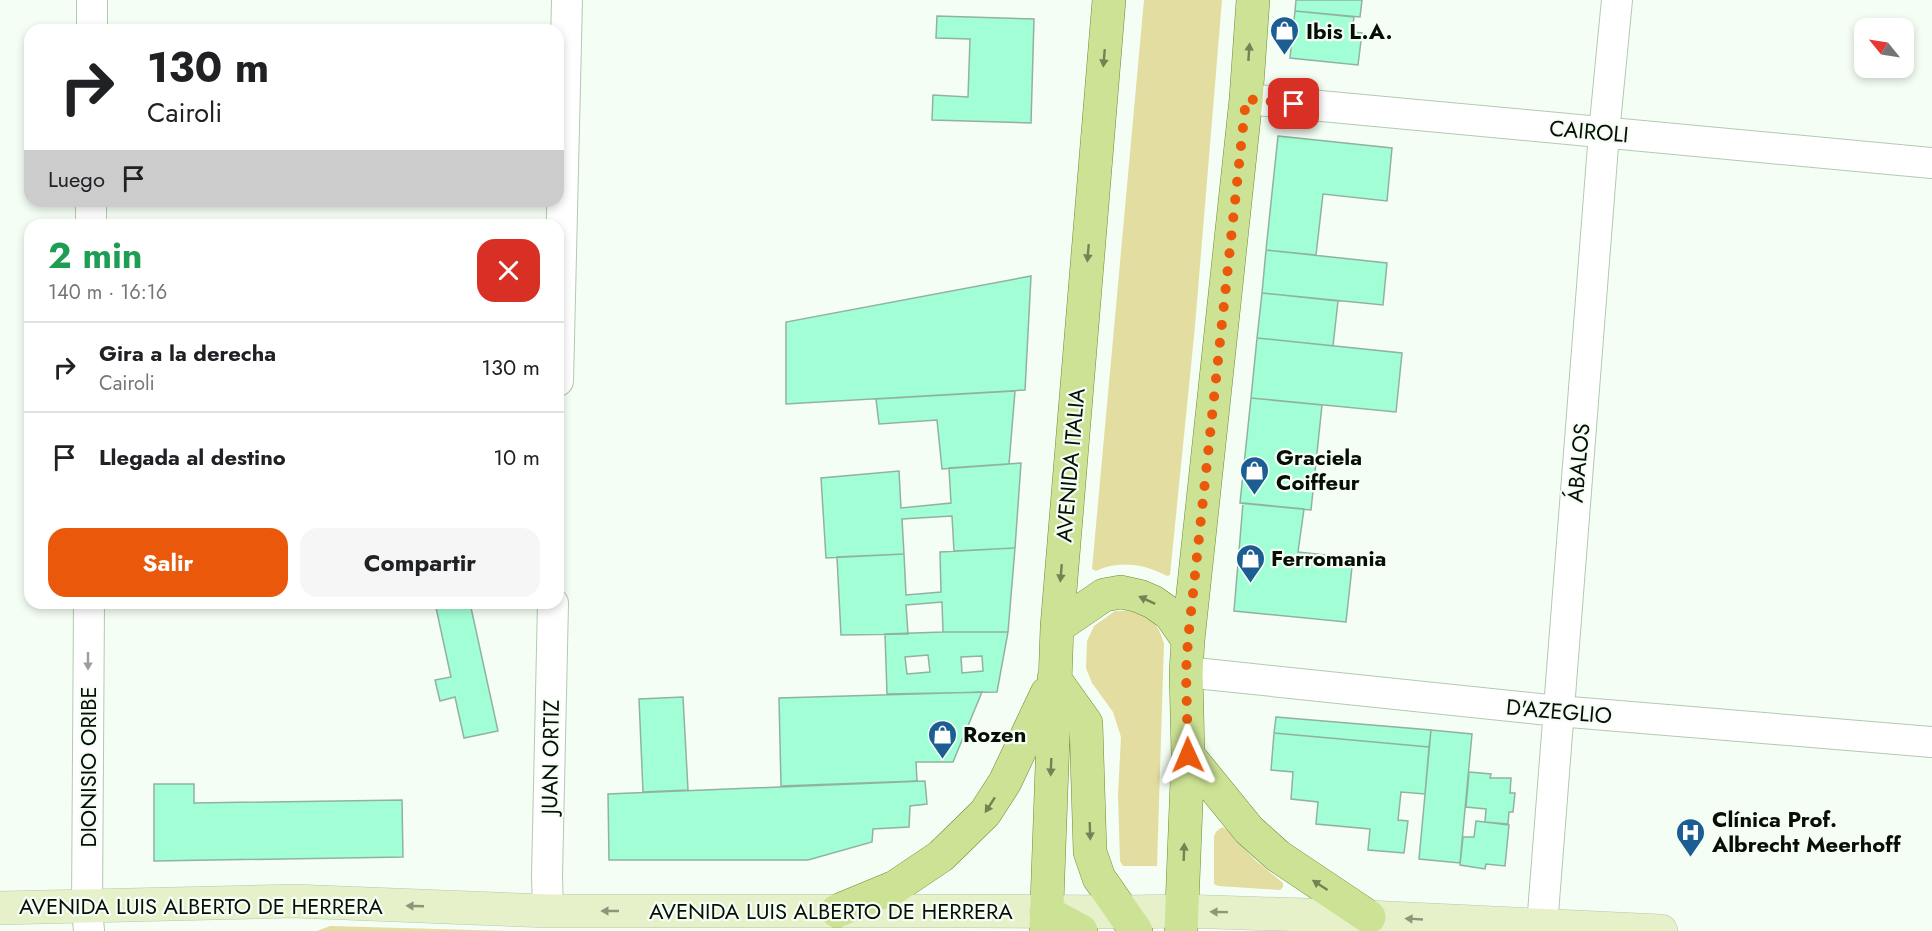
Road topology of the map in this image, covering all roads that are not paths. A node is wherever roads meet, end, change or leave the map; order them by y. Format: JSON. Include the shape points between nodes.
{"nodes":[{"id":1,"x":92,"y":0,"type":"edge"},
{"id":2,"x":567,"y":0,"type":"edge"},
{"id":3,"x":1109,"y":0,"type":"edge"},
{"id":4,"x":1253,"y":0,"type":"edge"},
{"id":5,"x":1617,"y":0,"type":"edge"},
{"id":6,"x":92,"y":24,"type":"edge"},
{"id":7,"x":1246,"y":99,"type":"junction"},
{"id":8,"x":564,"y":127,"type":"edge"},
{"id":9,"x":1604,"y":133,"type":"junction"},
{"id":10,"x":1932,"y":163,"type":"edge"},
{"id":11,"x":89,"y":609,"type":"edge"},
{"id":12,"x":553,"y":609,"type":"edge"},
{"id":13,"x":1057,"y":627,"type":"junction"},
{"id":14,"x":1188,"y":640,"type":"junction"},
{"id":15,"x":1186,"y":672,"type":"junction"},
{"id":16,"x":1054,"y":678,"type":"junction"},
{"id":17,"x":1558,"y":711,"type":"junction"},
{"id":18,"x":1932,"y":742,"type":"edge"},
{"id":19,"x":1188,"y":755,"type":"junction"},
{"id":20,"x":0,"y":908,"type":"edge"},
{"id":21,"x":548,"y":911,"type":"junction"},
{"id":22,"x":837,"y":911,"type":"junction"},
{"id":23,"x":1369,"y":917,"type":"junction"},
{"id":24,"x":88,"y":919,"type":"edge"},
{"id":25,"x":1046,"y":921,"type":"edge"},
{"id":26,"x":1181,"y":921,"type":"edge"},
{"id":27,"x":1130,"y":922,"type":"edge"},
{"id":28,"x":1542,"y":926,"type":"junction"},
{"id":29,"x":1082,"y":931,"type":"edge"},
{"id":30,"x":1661,"y":931,"type":"edge"}],
"edges":[{"from":1,"to":6,"type":"street"},
{"from":2,"to":8,"type":"street"},
{"from":3,"to":13,"type":"main road","name":"AVENIDA ITALIA","one_way":true},
{"from":7,"to":4,"type":"main road","one_way":true},
{"from":5,"to":9,"type":"street","name":"ÁBALOS"},
{"from":7,"to":9,"type":"street","name":"CAIROLI"},
{"from":7,"to":14,"type":"main road"},
{"from":9,"to":10,"type":"street","name":"CAIROLI"},
{"from":9,"to":17,"type":"street","name":"ÁBALOS"},
{"from":11,"to":24,"type":"street","name":"DIONISIO ORIBE","one_way":true},
{"from":12,"to":21,"type":"street","name":"JUAN ORTIZ"},
{"from":14,"to":13,"type":"main road","one_way":true,"via":[[1170,614],[1153,602],[1121,592],[1104,595]]},
{"from":13,"to":16,"type":"main road","name":"AVENIDA ITALIA"},
{"from":14,"to":15,"type":"main road"},
{"from":15,"to":17,"type":"street","name":"D'AZEGLIO"},
{"from":15,"to":19,"type":"main road"},
{"from":16,"to":22,"type":"main road","one_way":true,"via":[[1005,782],[985,813],[941,856],[895,887]]},
{"from":16,"to":25,"type":"main road","name":"AVENIDA ITALIA","one_way":true},
{"from":16,"to":27,"type":"main road","one_way":true,"via":[[1086,723],[1090,852],[1099,878]]},
{"from":17,"to":18,"type":"street","name":"D'AZEGLIO"},
{"from":17,"to":28,"type":"street","name":"ÁBALOS"},
{"from":23,"to":19,"type":"main road","one_way":true,"via":[[1278,856],[1250,830]]},
{"from":26,"to":19,"type":"main road","one_way":true},
{"from":20,"to":24,"type":"main road","name":"AVENIDA LUIS ALBERTO DE HERRERA"},
{"from":22,"to":21,"type":"main road","name":"AVENIDA LUIS ALBERTO DE HERRERA","one_way":true},
{"from":21,"to":24,"type":"main road","name":"AVENIDA LUIS ALBERTO DE HERRERA","one_way":true,"via":[[293,901]]},
{"from":22,"to":25,"type":"main road","name":"AVENIDA LUIS ALBERTO DE HERRERA"},
{"from":23,"to":26,"type":"main road","name":"AVENIDA LUIS ALBERTO DE HERRERA","one_way":true},
{"from":28,"to":23,"type":"main road","name":"AVENIDA LUIS ALBERTO DE HERRERA","one_way":true},
{"from":25,"to":27,"type":"main road","name":"AVENIDA LUIS ALBERTO DE HERRERA"},
{"from":25,"to":29,"type":"main road"},
{"from":26,"to":27,"type":"main road","name":"AVENIDA LUIS ALBERTO DE HERRERA"},
{"from":28,"to":30,"type":"main road","name":"AVENIDA LUIS ALBERTO DE HERRERA"}]}
